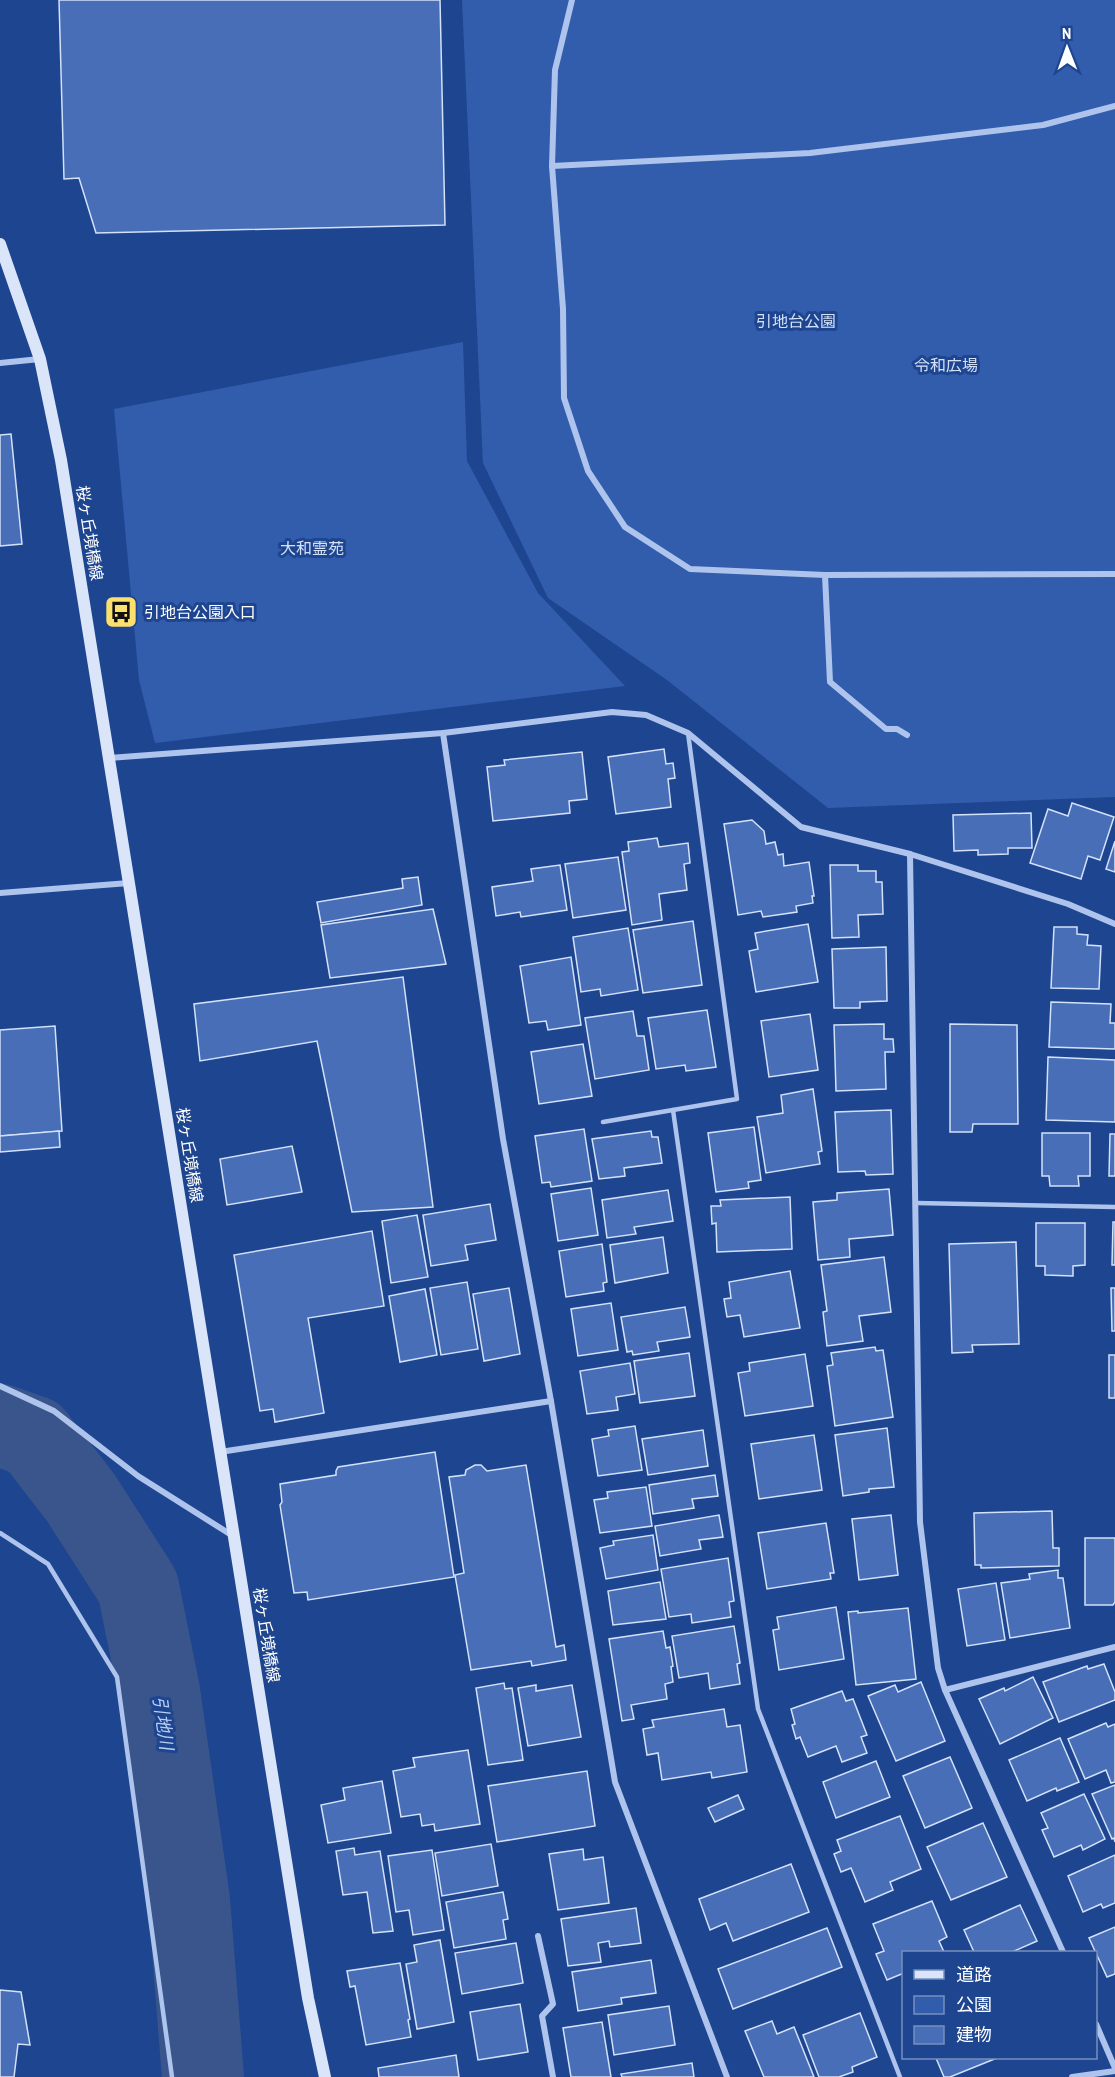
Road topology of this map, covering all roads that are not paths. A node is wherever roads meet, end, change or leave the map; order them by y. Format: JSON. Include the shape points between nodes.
{"nodes":[{"id":1,"x":572,"y":0,"type":"edge"},
{"id":2,"x":1115,"y":106,"type":"edge"},
{"id":3,"x":552,"y":166,"type":"junction"},
{"id":4,"x":0,"y":244,"type":"edge"},
{"id":5,"x":40,"y":359,"type":"junction"},
{"id":6,"x":0,"y":363,"type":"edge"},
{"id":7,"x":1115,"y":574,"type":"edge"},
{"id":8,"x":825,"y":575,"type":"junction"},
{"id":9,"x":443,"y":733,"type":"junction"},
{"id":10,"x":688,"y":733,"type":"junction"},
{"id":11,"x":907,"y":735,"type":"dead end"},
{"id":12,"x":109,"y":758,"type":"junction"},
{"id":13,"x":910,"y":854,"type":"junction"},
{"id":14,"x":129,"y":883,"type":"junction"},
{"id":15,"x":0,"y":894,"type":"edge"},
{"id":16,"x":1115,"y":924,"type":"edge"},
{"id":17,"x":673,"y":1110,"type":"junction"},
{"id":18,"x":603,"y":1122,"type":"dead end"},
{"id":19,"x":916,"y":1203,"type":"junction"},
{"id":20,"x":1115,"y":1207,"type":"edge"},
{"id":21,"x":0,"y":1386,"type":"edge"},
{"id":22,"x":551,"y":1401,"type":"junction"},
{"id":23,"x":220,"y":1452,"type":"junction"},
{"id":24,"x":0,"y":1533,"type":"edge"},
{"id":25,"x":234,"y":1536,"type":"junction"},
{"id":26,"x":1113,"y":1647,"type":"edge"},
{"id":27,"x":1115,"y":1656,"type":"edge"},
{"id":28,"x":945,"y":1690,"type":"junction"},
{"id":29,"x":538,"y":1936,"type":"dead end"},
{"id":30,"x":1062,"y":1951,"type":"edge"},
{"id":31,"x":1097,"y":2028,"type":"edge"},
{"id":32,"x":1115,"y":2069,"type":"edge"},
{"id":33,"x":172,"y":2077,"type":"edge"},
{"id":34,"x":325,"y":2077,"type":"edge"},
{"id":35,"x":553,"y":2077,"type":"edge"},
{"id":36,"x":727,"y":2077,"type":"edge"},
{"id":37,"x":900,"y":2077,"type":"edge"},
{"id":38,"x":1072,"y":2077,"type":"edge"}],
"edges":[{"from":1,"to":3,"type":"street","via":[[555,70]]},
{"from":2,"to":3,"type":"street","via":[[1043,125],[810,153]]},
{"from":3,"to":8,"type":"street","via":[[563,309],[564,398],[588,471],[625,528],[690,569]]},
{"from":4,"to":5,"type":"street","name":"桜ヶ丘境橋線"},
{"from":5,"to":6,"type":"street"},
{"from":5,"to":12,"type":"street","name":"桜ヶ丘境橋線","via":[[61,460]]},
{"from":7,"to":8,"type":"street"},
{"from":8,"to":11,"type":"street","via":[[830,682],[886,729],[897,729]]},
{"from":9,"to":10,"type":"street","via":[[612,712],[646,715]]},
{"from":9,"to":12,"type":"street"},
{"from":9,"to":22,"type":"street","via":[[503,1139]]},
{"from":10,"to":13,"type":"street","via":[[801,827]]},
{"from":10,"to":17,"type":"lane","via":[[737,1099]]},
{"from":12,"to":14,"type":"street","name":"桜ヶ丘境橋線"},
{"from":13,"to":16,"type":"street","via":[[1068,904]]},
{"from":13,"to":19,"type":"street"},
{"from":14,"to":15,"type":"street"},
{"from":14,"to":23,"type":"street","name":"桜ヶ丘境橋線"},
{"from":17,"to":18,"type":"lane"},
{"from":17,"to":37,"type":"lane","via":[[758,1708]]},
{"from":19,"to":20,"type":"lane"},
{"from":19,"to":28,"type":"street","via":[[920,1522]]},
{"from":21,"to":25,"type":"street","via":[[54,1411],[138,1476]]},
{"from":22,"to":23,"type":"street"},
{"from":22,"to":36,"type":"street","via":[[615,1782]]},
{"from":23,"to":25,"type":"street","name":"桜ヶ丘境橋線"},
{"from":24,"to":33,"type":"lane","via":[[48,1564],[117,1677]]},
{"from":25,"to":34,"type":"street","name":"桜ヶ丘境橋線","via":[[308,1998]]},
{"from":26,"to":27,"type":"street"},
{"from":26,"to":28,"type":"street"},
{"from":28,"to":30,"type":"street"},
{"from":29,"to":35,"type":"street","via":[[553,2004],[542,2016]]},
{"from":31,"to":32,"type":"street"},
{"from":32,"to":38,"type":"street"}]}
